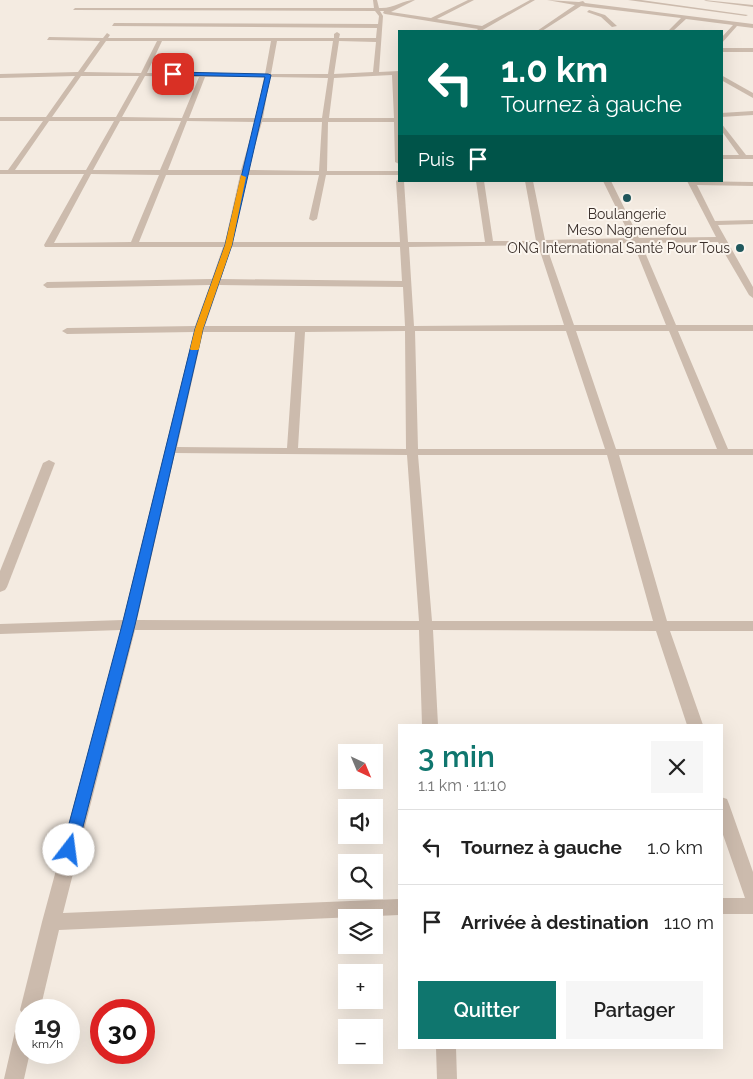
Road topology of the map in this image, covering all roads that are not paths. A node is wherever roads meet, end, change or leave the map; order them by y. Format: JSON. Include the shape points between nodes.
{"nodes":[{"id":1,"x":131,"y":0,"type":"edge"},
{"id":2,"x":289,"y":0,"type":"edge"},
{"id":3,"x":375,"y":0,"type":"edge"},
{"id":4,"x":413,"y":0,"type":"edge"},
{"id":5,"x":472,"y":0,"type":"edge"},
{"id":6,"x":532,"y":0,"type":"edge"},
{"id":7,"x":549,"y":0,"type":"edge"},
{"id":8,"x":586,"y":0,"type":"edge"},
{"id":9,"x":630,"y":0,"type":"edge"},
{"id":10,"x":706,"y":0,"type":"edge"},
{"id":11,"x":580,"y":4,"type":"junction"},
{"id":12,"x":179,"y":5,"type":"dead end"},
{"id":13,"x":753,"y":6,"type":"edge"},
{"id":14,"x":234,"y":8,"type":"junction"},
{"id":15,"x":574,"y":8,"type":"junction"},
{"id":16,"x":75,"y":9,"type":"dead end"},
{"id":17,"x":124,"y":10,"type":"junction"},
{"id":18,"x":292,"y":10,"type":"junction"},
{"id":19,"x":340,"y":10,"type":"junction"},
{"id":20,"x":377,"y":10,"type":"junction"},
{"id":21,"x":175,"y":11,"type":"junction"},
{"id":22,"x":386,"y":13,"type":"junction"},
{"id":23,"x":746,"y":15,"type":"dead end"},
{"id":24,"x":684,"y":18,"type":"junction"},
{"id":25,"x":621,"y":20,"type":"dead end"},
{"id":26,"x":430,"y":21,"type":"junction"},
{"id":27,"x":223,"y":24,"type":"junction"},
{"id":28,"x":736,"y":24,"type":"junction"},
{"id":29,"x":114,"y":25,"type":"junction"},
{"id":30,"x":338,"y":25,"type":"junction"},
{"id":31,"x":379,"y":26,"type":"junction"},
{"id":32,"x":614,"y":26,"type":"junction"},
{"id":33,"x":753,"y":26,"type":"edge"},
{"id":34,"x":480,"y":30,"type":"edge"},
{"id":35,"x":541,"y":30,"type":"edge"},
{"id":36,"x":608,"y":30,"type":"edge"},
{"id":37,"x":671,"y":30,"type":"edge"},
{"id":38,"x":48,"y":40,"type":"dead end"},
{"id":39,"x":103,"y":40,"type":"junction"},
{"id":40,"x":160,"y":40,"type":"junction"},
{"id":41,"x":274,"y":40,"type":"junction"},
{"id":42,"x":336,"y":40,"type":"junction"},
{"id":43,"x":378,"y":40,"type":"junction"},
{"id":44,"x":723,"y":40,"type":"edge"},
{"id":45,"x":212,"y":41,"type":"junction"},
{"id":46,"x":723,"y":50,"type":"edge"},
{"id":47,"x":753,"y":50,"type":"edge"},
{"id":48,"x":741,"y":52,"type":"junction"},
{"id":49,"x":753,"y":59,"type":"edge"},
{"id":50,"x":79,"y":74,"type":"junction"},
{"id":51,"x":143,"y":74,"type":"junction"},
{"id":52,"x":203,"y":74,"type":"junction"},
{"id":53,"x":397,"y":74,"type":"edge"},
{"id":54,"x":268,"y":75,"type":"junction"},
{"id":55,"x":376,"y":75,"type":"junction"},
{"id":56,"x":0,"y":76,"type":"edge"},
{"id":57,"x":331,"y":76,"type":"junction"},
{"id":58,"x":723,"y":77,"type":"edge"},
{"id":59,"x":753,"y":96,"type":"edge"},
{"id":60,"x":753,"y":113,"type":"edge"},
{"id":61,"x":723,"y":116,"type":"edge"},
{"id":62,"x":49,"y":118,"type":"junction"},
{"id":63,"x":0,"y":119,"type":"edge"},
{"id":64,"x":118,"y":119,"type":"junction"},
{"id":65,"x":186,"y":120,"type":"junction"},
{"id":66,"x":258,"y":120,"type":"junction"},
{"id":67,"x":325,"y":120,"type":"junction"},
{"id":68,"x":397,"y":120,"type":"edge"},
{"id":69,"x":723,"y":129,"type":"edge"},
{"id":70,"x":398,"y":141,"type":"edge"},
{"id":71,"x":723,"y":157,"type":"edge"},
{"id":72,"x":744,"y":157,"type":"junction"},
{"id":73,"x":753,"y":157,"type":"edge"},
{"id":74,"x":0,"y":172,"type":"edge"},
{"id":75,"x":10,"y":172,"type":"junction"},
{"id":76,"x":244,"y":172,"type":"junction"},
{"id":77,"x":88,"y":173,"type":"junction"},
{"id":78,"x":323,"y":173,"type":"junction"},
{"id":79,"x":162,"y":174,"type":"junction"},
{"id":80,"x":398,"y":174,"type":"edge"},
{"id":81,"x":400,"y":182,"type":"edge"},
{"id":82,"x":480,"y":182,"type":"edge"},
{"id":83,"x":529,"y":182,"type":"edge"},
{"id":84,"x":608,"y":182,"type":"edge"},
{"id":85,"x":691,"y":182,"type":"edge"},
{"id":86,"x":753,"y":184,"type":"edge"},
{"id":87,"x":313,"y":219,"type":"dead end"},
{"id":88,"x":753,"y":222,"type":"edge"},
{"id":89,"x":712,"y":223,"type":"junction"},
{"id":90,"x":721,"y":239,"type":"junction"},
{"id":91,"x":636,"y":241,"type":"junction"},
{"id":92,"x":542,"y":243,"type":"junction"},
{"id":93,"x":134,"y":244,"type":"junction"},
{"id":94,"x":489,"y":244,"type":"junction"},
{"id":95,"x":228,"y":245,"type":"junction"},
{"id":96,"x":404,"y":245,"type":"junction"},
{"id":97,"x":215,"y":282,"type":"junction"},
{"id":98,"x":750,"y":283,"type":"edge"},
{"id":99,"x":47,"y":284,"type":"dead end"},
{"id":100,"x":407,"y":284,"type":"junction"},
{"id":101,"x":753,"y":295,"type":"edge"},
{"id":102,"x":672,"y":327,"type":"junction"},
{"id":103,"x":571,"y":328,"type":"junction"},
{"id":104,"x":753,"y":328,"type":"edge"},
{"id":105,"x":199,"y":329,"type":"junction"},
{"id":106,"x":300,"y":329,"type":"junction"},
{"id":107,"x":410,"y":330,"type":"junction"},
{"id":108,"x":67,"y":331,"type":"dead end"},
{"id":109,"x":170,"y":450,"type":"junction"},
{"id":110,"x":292,"y":451,"type":"junction"},
{"id":111,"x":412,"y":452,"type":"junction"},
{"id":112,"x":612,"y":452,"type":"junction"},
{"id":113,"x":724,"y":452,"type":"junction"},
{"id":114,"x":753,"y":452,"type":"edge"},
{"id":115,"x":49,"y":463,"type":"dead end"},
{"id":116,"x":0,"y":587,"type":"edge"},
{"id":117,"x":128,"y":625,"type":"junction"},
{"id":118,"x":661,"y":625,"type":"junction"},
{"id":119,"x":426,"y":626,"type":"junction"},
{"id":120,"x":753,"y":626,"type":"edge"},
{"id":121,"x":0,"y":629,"type":"edge"},
{"id":122,"x":430,"y":724,"type":"edge"},
{"id":123,"x":695,"y":724,"type":"edge"},
{"id":124,"x":723,"y":810,"type":"edge"},
{"id":125,"x":753,"y":897,"type":"edge"},
{"id":126,"x":723,"y":906,"type":"edge"},
{"id":127,"x":753,"y":906,"type":"edge"},
{"id":128,"x":398,"y":907,"type":"edge"},
{"id":129,"x":51,"y":922,"type":"junction"},
{"id":130,"x":33,"y":999,"type":"edge"},
{"id":131,"x":446,"y":1049,"type":"edge"},
{"id":132,"x":17,"y":1064,"type":"edge"},
{"id":133,"x":14,"y":1079,"type":"edge"},
{"id":134,"x":447,"y":1079,"type":"edge"}],
"edges":[{"from":1,"to":17,"type":"street"},
{"from":2,"to":18,"type":"street"},
{"from":3,"to":20,"type":"street"},
{"from":4,"to":22,"type":"street"},
{"from":5,"to":26,"type":"street"},
{"from":6,"to":34,"type":"street"},
{"from":7,"to":11,"type":"street"},
{"from":8,"to":11,"type":"street"},
{"from":9,"to":23,"type":"street"},
{"from":10,"to":13,"type":"street"},
{"from":11,"to":15,"type":"street"},
{"from":11,"to":24,"type":"street"},
{"from":12,"to":21,"type":"street"},
{"from":14,"to":18,"type":"street"},
{"from":14,"to":21,"type":"street"},
{"from":14,"to":27,"type":"street"},
{"from":15,"to":32,"type":"street","via":[[603,16]]},
{"from":15,"to":35,"type":"street"},
{"from":16,"to":17,"type":"street"},
{"from":17,"to":21,"type":"street"},
{"from":17,"to":29,"type":"street"},
{"from":18,"to":19,"type":"street"},
{"from":19,"to":20,"type":"street"},
{"from":19,"to":30,"type":"street"},
{"from":20,"to":22,"type":"street"},
{"from":20,"to":22,"type":"street"},
{"from":22,"to":26,"type":"street"},
{"from":22,"to":31,"type":"street"},
{"from":24,"to":28,"type":"street"},
{"from":24,"to":37,"type":"street"},
{"from":25,"to":32,"type":"street"},
{"from":26,"to":34,"type":"street"},
{"from":27,"to":29,"type":"street"},
{"from":27,"to":30,"type":"street"},
{"from":27,"to":45,"type":"street"},
{"from":28,"to":33,"type":"street"},
{"from":28,"to":44,"type":"street"},
{"from":29,"to":39,"type":"street"},
{"from":30,"to":31,"type":"street"},
{"from":30,"to":42,"type":"street"},
{"from":31,"to":43,"type":"street"},
{"from":32,"to":36,"type":"street"},
{"from":38,"to":39,"type":"street"},
{"from":39,"to":40,"type":"street"},
{"from":39,"to":50,"type":"street"},
{"from":40,"to":45,"type":"street"},
{"from":40,"to":51,"type":"street"},
{"from":41,"to":42,"type":"street"},
{"from":41,"to":45,"type":"street"},
{"from":41,"to":54,"type":"street"},
{"from":42,"to":43,"type":"street"},
{"from":42,"to":57,"type":"street"},
{"from":43,"to":55,"type":"street"},
{"from":46,"to":48,"type":"street"},
{"from":47,"to":48,"type":"street"},
{"from":48,"to":49,"type":"street"},
{"from":50,"to":51,"type":"street"},
{"from":50,"to":56,"type":"street"},
{"from":50,"to":62,"type":"street"},
{"from":51,"to":52,"type":"street"},
{"from":51,"to":64,"type":"street"},
{"from":52,"to":54,"type":"street"},
{"from":52,"to":65,"type":"street"},
{"from":53,"to":55,"type":"street"},
{"from":53,"to":68,"type":"street"},
{"from":54,"to":57,"type":"street"},
{"from":54,"to":66,"type":"street"},
{"from":55,"to":57,"type":"street"},
{"from":57,"to":67,"type":"street"},
{"from":58,"to":59,"type":"street"},
{"from":60,"to":61,"type":"street"},
{"from":62,"to":63,"type":"street"},
{"from":62,"to":64,"type":"street"},
{"from":62,"to":75,"type":"street"},
{"from":64,"to":65,"type":"street"},
{"from":64,"to":77,"type":"street"},
{"from":65,"to":66,"type":"street"},
{"from":65,"to":79,"type":"street"},
{"from":66,"to":67,"type":"street"},
{"from":66,"to":76,"type":"street"},
{"from":67,"to":68,"type":"street"},
{"from":67,"to":78,"type":"street"},
{"from":68,"to":70,"type":"street"},
{"from":69,"to":72,"type":"street"},
{"from":71,"to":72,"type":"street"},
{"from":72,"to":73,"type":"street"},
{"from":74,"to":75,"type":"street"},
{"from":75,"to":77,"type":"street"},
{"from":76,"to":78,"type":"street"},
{"from":76,"to":79,"type":"street"},
{"from":76,"to":95,"type":"street"},
{"from":77,"to":79,"type":"street"},
{"from":77,"to":93,"type":"street","via":[[48,245]]},
{"from":78,"to":80,"type":"street"},
{"from":78,"to":87,"type":"street"},
{"from":79,"to":93,"type":"street"},
{"from":81,"to":96,"type":"street"},
{"from":82,"to":94,"type":"street"},
{"from":83,"to":92,"type":"street"},
{"from":84,"to":91,"type":"street"},
{"from":85,"to":86,"type":"street"},
{"from":85,"to":89,"type":"street"},
{"from":88,"to":89,"type":"street"},
{"from":89,"to":90,"type":"street"},
{"from":90,"to":91,"type":"street"},
{"from":90,"to":98,"type":"street"},
{"from":91,"to":92,"type":"street"},
{"from":91,"to":102,"type":"street"},
{"from":92,"to":94,"type":"street"},
{"from":92,"to":103,"type":"street"},
{"from":93,"to":95,"type":"street"},
{"from":94,"to":96,"type":"street"},
{"from":95,"to":96,"type":"street"},
{"from":95,"to":97,"type":"street"},
{"from":96,"to":100,"type":"street"},
{"from":97,"to":99,"type":"street"},
{"from":97,"to":100,"type":"street"},
{"from":97,"to":105,"type":"street"},
{"from":98,"to":101,"type":"street"},
{"from":100,"to":107,"type":"street"},
{"from":102,"to":103,"type":"street"},
{"from":102,"to":104,"type":"street"},
{"from":102,"to":113,"type":"street"},
{"from":103,"to":107,"type":"street"},
{"from":103,"to":112,"type":"street"},
{"from":105,"to":106,"type":"street"},
{"from":105,"to":108,"type":"street"},
{"from":105,"to":109,"type":"street"},
{"from":106,"to":107,"type":"street"},
{"from":106,"to":110,"type":"street"},
{"from":107,"to":111,"type":"street"},
{"from":109,"to":110,"type":"street"},
{"from":109,"to":117,"type":"street"},
{"from":110,"to":111,"type":"street"},
{"from":111,"to":112,"type":"street"},
{"from":111,"to":119,"type":"street"},
{"from":112,"to":113,"type":"street"},
{"from":112,"to":118,"type":"street"},
{"from":113,"to":114,"type":"street"},
{"from":115,"to":116,"type":"street"},
{"from":117,"to":119,"type":"street"},
{"from":117,"to":121,"type":"street"},
{"from":117,"to":129,"type":"street"},
{"from":118,"to":119,"type":"street"},
{"from":118,"to":120,"type":"street"},
{"from":118,"to":123,"type":"street"},
{"from":119,"to":122,"type":"street"},
{"from":124,"to":125,"type":"street"},
{"from":126,"to":127,"type":"street"},
{"from":128,"to":129,"type":"street"},
{"from":129,"to":130,"type":"street"},
{"from":131,"to":134,"type":"street"},
{"from":132,"to":133,"type":"street"}]}
